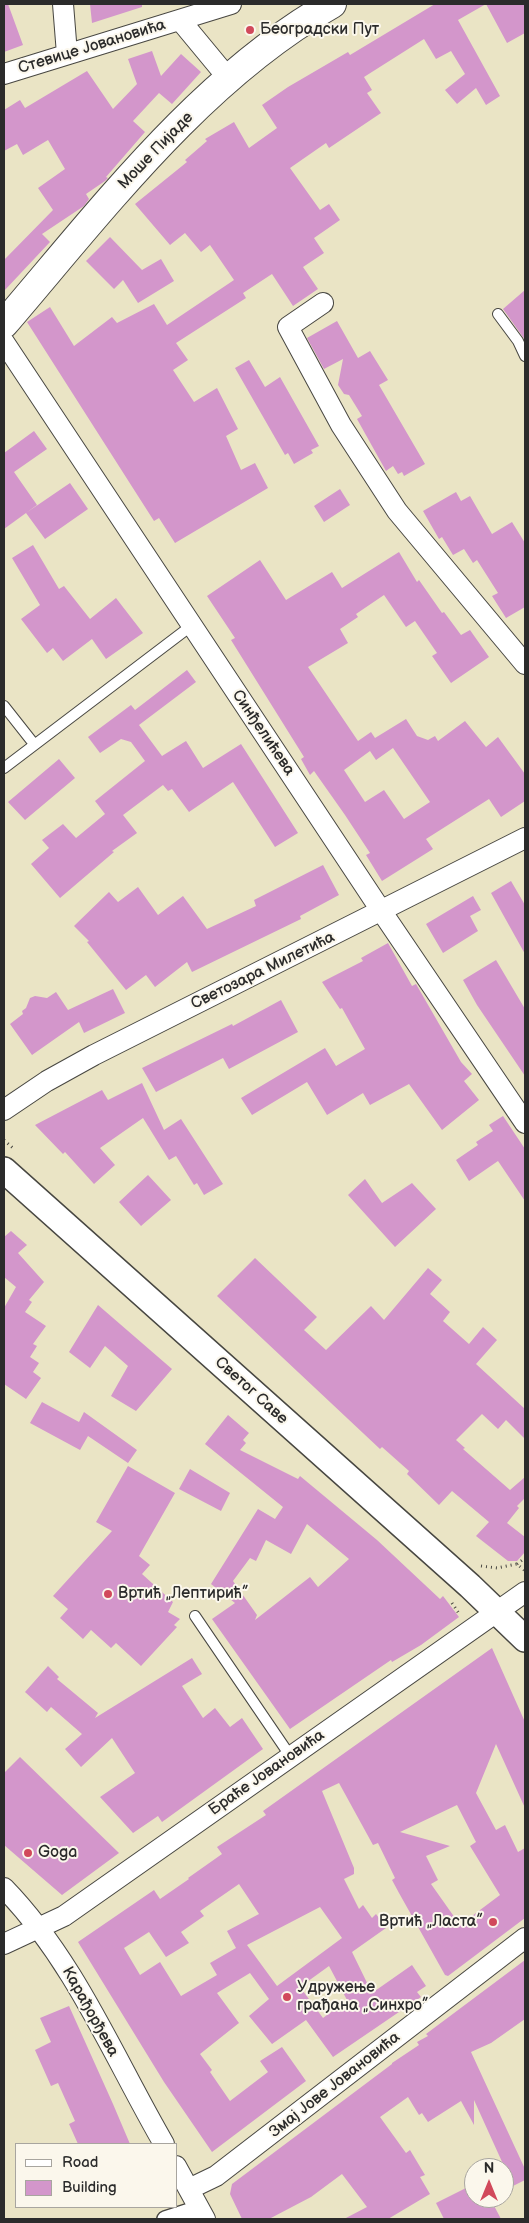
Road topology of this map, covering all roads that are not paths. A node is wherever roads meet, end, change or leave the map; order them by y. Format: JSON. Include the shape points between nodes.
{"nodes":[{"id":1,"x":64,"y":4,"type":"edge"},
{"id":2,"x":231,"y":4,"type":"edge"},
{"id":3,"x":332,"y":4,"type":"edge"},
{"id":4,"x":180,"y":20,"type":"junction"},
{"id":5,"x":67,"y":54,"type":"junction"},
{"id":6,"x":4,"y":74,"type":"edge"},
{"id":7,"x":228,"y":78,"type":"junction"},
{"id":8,"x":323,"y":303,"type":"dead end"},
{"id":9,"x":498,"y":314,"type":"dead end"},
{"id":10,"x":4,"y":324,"type":"edge"},
{"id":11,"x":4,"y":342,"type":"edge"},
{"id":12,"x":525,"y":356,"type":"edge"},
{"id":13,"x":191,"y":626,"type":"junction"},
{"id":14,"x":524,"y":659,"type":"edge"},
{"id":15,"x":4,"y":706,"type":"edge"},
{"id":16,"x":34,"y":744,"type":"junction"},
{"id":17,"x":4,"y":768,"type":"edge"},
{"id":18,"x":525,"y":838,"type":"edge"},
{"id":19,"x":382,"y":912,"type":"junction"},
{"id":20,"x":4,"y":1110,"type":"edge"},
{"id":21,"x":525,"y":1123,"type":"edge"},
{"id":22,"x":4,"y":1170,"type":"edge"},
{"id":23,"x":525,"y":1592,"type":"edge"},
{"id":24,"x":498,"y":1612,"type":"junction"},
{"id":25,"x":195,"y":1616,"type":"dead end"},
{"id":26,"x":525,"y":1639,"type":"edge"},
{"id":27,"x":525,"y":1651,"type":"edge"},
{"id":28,"x":291,"y":1757,"type":"junction"},
{"id":29,"x":4,"y":1888,"type":"edge"},
{"id":30,"x":40,"y":1928,"type":"junction"},
{"id":31,"x":525,"y":1938,"type":"edge"},
{"id":32,"x":4,"y":1944,"type":"edge"},
{"id":33,"x":163,"y":2143,"type":"edge"},
{"id":34,"x":178,"y":2170,"type":"edge"},
{"id":35,"x":189,"y":2189,"type":"junction"},
{"id":36,"x":202,"y":2214,"type":"edge"},
{"id":37,"x":165,"y":2219,"type":"edge"}],
"edges":[{"from":1,"to":5,"type":"street"},
{"from":2,"to":4,"type":"street","name":"Стевице Јовановића"},
{"from":3,"to":7,"type":"main road","name":"Моше Пијаде","via":[[288,31]]},
{"from":4,"to":5,"type":"street","name":"Стевице Јовановића"},
{"from":4,"to":7,"type":"street","name":"Стевице Јовановића"},
{"from":5,"to":6,"type":"street","name":"Стевице Јовановића"},
{"from":7,"to":10,"type":"main road","name":"Моше Пијаде","via":[[104,206]]},
{"from":8,"to":14,"type":"street","via":[[288,327],[341,425],[397,511]]},
{"from":9,"to":12,"type":"lane"},
{"from":11,"to":13,"type":"street","name":"Синђелићева"},
{"from":13,"to":16,"type":"lane"},
{"from":13,"to":19,"type":"street","name":"Синђелићева"},
{"from":15,"to":16,"type":"lane"},
{"from":16,"to":17,"type":"lane"},
{"from":18,"to":19,"type":"street","name":"Светозара Милетића"},
{"from":19,"to":20,"type":"street","name":"Светозара Милетића","via":[[94,1055],[47,1080]]},
{"from":19,"to":21,"type":"street","name":"Синђелићева"},
{"from":22,"to":24,"type":"street","name":"Светог Саве"},
{"from":23,"to":24,"type":"street","name":"Браће Јовановића"},
{"from":24,"to":26,"type":"street","name":"Светог Саве"},
{"from":24,"to":27,"type":"street","name":"Светог Саве"},
{"from":24,"to":28,"type":"street","name":"Браће Јовановића"},
{"from":25,"to":28,"type":"lane"},
{"from":28,"to":30,"type":"street","name":"Браће Јовановића","via":[[64,1916]]},
{"from":29,"to":30,"type":"street","name":"Карађорђева"},
{"from":30,"to":32,"type":"street","name":"Браће Јовановића"},
{"from":30,"to":33,"type":"street","name":"Карађорђева","via":[[66,1966]]},
{"from":31,"to":35,"type":"street","name":"Змај Јове Јовановића","via":[[216,2176]]},
{"from":34,"to":35,"type":"street"},
{"from":35,"to":36,"type":"street"},
{"from":36,"to":37,"type":"street"}]}
